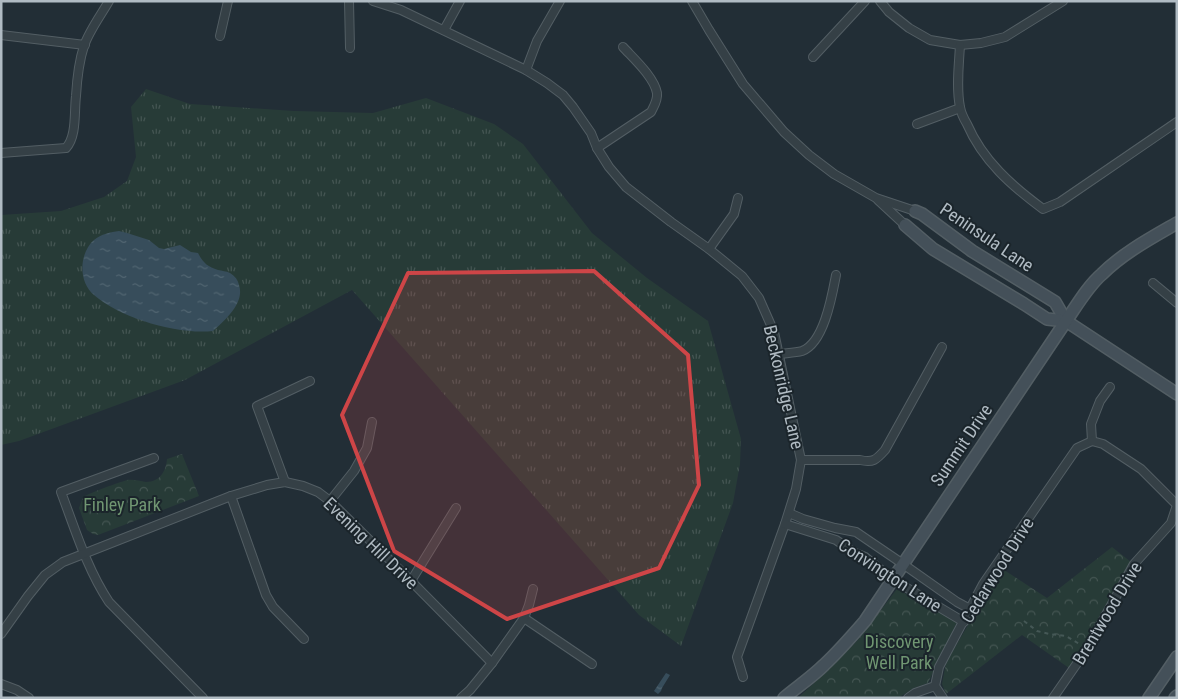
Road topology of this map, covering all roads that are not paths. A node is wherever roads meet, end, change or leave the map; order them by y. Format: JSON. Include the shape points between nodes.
{"nodes":[{"id":1,"x":109,"y":1,"type":"edge"},
{"id":2,"x":228,"y":1,"type":"edge"},
{"id":3,"x":349,"y":1,"type":"edge"},
{"id":4,"x":373,"y":1,"type":"edge"},
{"id":5,"x":460,"y":1,"type":"edge"},
{"id":6,"x":560,"y":1,"type":"edge"},
{"id":7,"x":692,"y":1,"type":"edge"},
{"id":8,"x":865,"y":1,"type":"edge"},
{"id":9,"x":880,"y":1,"type":"edge"},
{"id":10,"x":1063,"y":1,"type":"edge"},
{"id":11,"x":444,"y":30,"type":"junction"},
{"id":12,"x":1,"y":35,"type":"edge"},
{"id":13,"x":220,"y":36,"type":"dead end"},
{"id":14,"x":84,"y":45,"type":"junction"},
{"id":15,"x":960,"y":45,"type":"junction"},
{"id":16,"x":623,"y":47,"type":"dead end"},
{"id":17,"x":350,"y":48,"type":"dead end"},
{"id":18,"x":813,"y":57,"type":"dead end"},
{"id":19,"x":526,"y":70,"type":"junction"},
{"id":20,"x":960,"y":108,"type":"junction"},
{"id":21,"x":1177,"y":122,"type":"edge"},
{"id":22,"x":917,"y":124,"type":"dead end"},
{"id":23,"x":597,"y":148,"type":"junction"},
{"id":24,"x":1,"y":153,"type":"edge"},
{"id":25,"x":738,"y":198,"type":"dead end"},
{"id":26,"x":876,"y":198,"type":"junction"},
{"id":27,"x":919,"y":212,"type":"junction"},
{"id":28,"x":1177,"y":223,"type":"edge"},
{"id":29,"x":908,"y":228,"type":"junction"},
{"id":30,"x":946,"y":232,"type":"junction"},
{"id":31,"x":709,"y":249,"type":"junction"},
{"id":32,"x":934,"y":250,"type":"junction"},
{"id":33,"x":972,"y":252,"type":"junction"},
{"id":34,"x":962,"y":267,"type":"junction"},
{"id":35,"x":836,"y":275,"type":"dead end"},
{"id":36,"x":1153,"y":283,"type":"dead end"},
{"id":37,"x":1177,"y":303,"type":"edge"},
{"id":38,"x":1066,"y":321,"type":"junction"},
{"id":39,"x":942,"y":347,"type":"dead end"},
{"id":40,"x":778,"y":354,"type":"junction"},
{"id":41,"x":310,"y":381,"type":"dead end"},
{"id":42,"x":1110,"y":387,"type":"dead end"},
{"id":43,"x":1177,"y":394,"type":"edge"},
{"id":44,"x":372,"y":422,"type":"dead end"},
{"id":45,"x":1092,"y":441,"type":"junction"},
{"id":46,"x":154,"y":458,"type":"dead end"},
{"id":47,"x":801,"y":460,"type":"junction"},
{"id":48,"x":285,"y":482,"type":"junction"},
{"id":49,"x":231,"y":496,"type":"junction"},
{"id":50,"x":330,"y":500,"type":"junction"},
{"id":51,"x":1177,"y":505,"type":"edge"},
{"id":52,"x":456,"y":508,"type":"dead end"},
{"id":53,"x":789,"y":513,"type":"junction"},
{"id":54,"x":785,"y":524,"type":"junction"},
{"id":55,"x":848,"y":531,"type":"junction"},
{"id":56,"x":870,"y":543,"type":"junction"},
{"id":57,"x":841,"y":544,"type":"junction"},
{"id":58,"x":84,"y":554,"type":"junction"},
{"id":59,"x":862,"y":556,"type":"junction"},
{"id":60,"x":903,"y":564,"type":"junction"},
{"id":61,"x":892,"y":579,"type":"junction"},
{"id":62,"x":411,"y":581,"type":"junction"},
{"id":63,"x":930,"y":582,"type":"junction"},
{"id":64,"x":533,"y":588,"type":"dead end"},
{"id":65,"x":921,"y":596,"type":"junction"},
{"id":66,"x":948,"y":596,"type":"junction"},
{"id":67,"x":942,"y":608,"type":"junction"},
{"id":68,"x":970,"y":609,"type":"junction"},
{"id":69,"x":524,"y":618,"type":"junction"},
{"id":70,"x":964,"y":622,"type":"junction"},
{"id":71,"x":1,"y":634,"type":"edge"},
{"id":72,"x":304,"y":639,"type":"dead end"},
{"id":73,"x":1177,"y":657,"type":"edge"},
{"id":74,"x":492,"y":663,"type":"junction"},
{"id":75,"x":592,"y":664,"type":"dead end"},
{"id":76,"x":743,"y":677,"type":"dead end"},
{"id":77,"x":1,"y":684,"type":"edge"},
{"id":78,"x":936,"y":686,"type":"junction"},
{"id":79,"x":29,"y":698,"type":"edge"},
{"id":80,"x":203,"y":698,"type":"edge"},
{"id":81,"x":461,"y":698,"type":"edge"},
{"id":82,"x":784,"y":698,"type":"edge"},
{"id":83,"x":908,"y":698,"type":"edge"},
{"id":84,"x":943,"y":698,"type":"edge"},
{"id":85,"x":1053,"y":698,"type":"edge"},
{"id":86,"x":1149,"y":698,"type":"edge"}],
"edges":[{"from":1,"to":14,"type":"street"},
{"from":2,"to":13,"type":"street"},
{"from":3,"to":17,"type":"street"},
{"from":4,"to":11,"type":"street"},
{"from":5,"to":11,"type":"street"},
{"from":6,"to":19,"type":"street"},
{"from":7,"to":26,"type":"street","name":"Peninsula Lane","via":[[743,84],[784,132],[834,174]]},
{"from":8,"to":18,"type":"street"},
{"from":9,"to":15,"type":"street","via":[[908,28],[930,40]]},
{"from":10,"to":15,"type":"street","via":[[1004,38]]},
{"from":11,"to":19,"type":"street"},
{"from":12,"to":14,"type":"street"},
{"from":14,"to":24,"type":"street","via":[[71,143],[66,148]]},
{"from":15,"to":20,"type":"street"},
{"from":16,"to":23,"type":"street","via":[[648,75],[657,94],[656,103],[651,112]]},
{"from":19,"to":23,"type":"street","name":"Beckonridge Lane","via":[[573,106]]},
{"from":20,"to":21,"type":"street","via":[[982,152],[996,169],[1043,209],[1060,202]]},
{"from":20,"to":22,"type":"street"},
{"from":23,"to":31,"type":"street","name":"Beckonridge Lane","via":[[626,187]]},
{"from":25,"to":31,"type":"street","via":[[734,214]]},
{"from":26,"to":27,"type":"street","name":"Peninsula Lane"},
{"from":26,"to":29,"type":"street","name":"Peninsula Lane"},
{"from":27,"to":29,"type":"street"},
{"from":27,"to":30,"type":"street","name":"Peninsula Lane"},
{"from":28,"to":38,"type":"street","name":"Summit Drive","via":[[1101,274]]},
{"from":29,"to":32,"type":"street","name":"Peninsula Lane"},
{"from":30,"to":32,"type":"street"},
{"from":30,"to":33,"type":"street","name":"Peninsula Lane"},
{"from":31,"to":40,"type":"street","name":"Beckonridge Lane","via":[[742,276],[759,298],[774,332]]},
{"from":32,"to":34,"type":"street","name":"Peninsula Lane"},
{"from":33,"to":34,"type":"street"},
{"from":33,"to":38,"type":"street","name":"Peninsula Lane","via":[[1055,302]]},
{"from":34,"to":38,"type":"street","name":"Peninsula Lane","via":[[1047,319]]},
{"from":35,"to":40,"type":"street","via":[[831,304],[812,343],[803,351]]},
{"from":36,"to":37,"type":"street"},
{"from":38,"to":43,"type":"street","name":"Peninsula Lane"},
{"from":38,"to":60,"type":"street","name":"Summit Drive"},
{"from":39,"to":47,"type":"street","via":[[885,450],[875,460]]},
{"from":40,"to":47,"type":"street","name":"Beckonridge Lane"},
{"from":41,"to":48,"type":"street","via":[[257,406]]},
{"from":42,"to":45,"type":"street","via":[[1100,401],[1091,424]]},
{"from":44,"to":50,"type":"street","via":[[367,448],[354,471]]},
{"from":45,"to":51,"type":"street","via":[[1141,469]]},
{"from":45,"to":68,"type":"street","name":"Cedarwood Drive","via":[[1077,448],[983,584]]},
{"from":46,"to":58,"type":"street","via":[[62,492]]},
{"from":47,"to":53,"type":"street","name":"Beckonridge Lane"},
{"from":48,"to":49,"type":"street","name":"Evening Hill Drive"},
{"from":48,"to":50,"type":"street","name":"Evening Hill Drive","via":[[318,492]]},
{"from":49,"to":58,"type":"street","name":"Evening Hill Drive"},
{"from":49,"to":72,"type":"street","via":[[266,595]]},
{"from":50,"to":62,"type":"street","name":"Evening Hill Drive"},
{"from":51,"to":85,"type":"street","name":"Brentwood Drive","via":[[1171,523],[1134,564],[1087,649]]},
{"from":52,"to":62,"type":"street"},
{"from":53,"to":54,"type":"street","name":"Beckonridge Lane"},
{"from":53,"to":55,"type":"street","name":"Convington Lane"},
{"from":54,"to":57,"type":"street","name":"Convington Lane"},
{"from":54,"to":76,"type":"street","name":"Beckonridge Lane","via":[[737,657]]},
{"from":55,"to":56,"type":"street","name":"Convington Lane","via":[[856,532]]},
{"from":55,"to":57,"type":"street"},
{"from":56,"to":59,"type":"street"},
{"from":56,"to":60,"type":"street","name":"Convington Lane"},
{"from":57,"to":59,"type":"street","name":"Convington Lane"},
{"from":58,"to":71,"type":"street","name":"Evening Hill Drive","via":[[63,562],[46,575]]},
{"from":58,"to":80,"type":"street","via":[[100,589],[110,602]]},
{"from":59,"to":61,"type":"street","name":"Convington Lane"},
{"from":60,"to":61,"type":"street","name":"Summit Drive"},
{"from":60,"to":63,"type":"street","name":"Convington Lane"},
{"from":61,"to":65,"type":"street","name":"Convington Lane"},
{"from":61,"to":82,"type":"street","name":"Summit Drive","via":[[842,648]]},
{"from":62,"to":74,"type":"street","name":"Evening Hill Drive"},
{"from":63,"to":65,"type":"street"},
{"from":63,"to":66,"type":"street","name":"Convington Lane"},
{"from":64,"to":69,"type":"street"},
{"from":65,"to":67,"type":"street","name":"Convington Lane"},
{"from":66,"to":67,"type":"street"},
{"from":66,"to":68,"type":"street","name":"Convington Lane"},
{"from":67,"to":70,"type":"street","name":"Convington Lane"},
{"from":68,"to":70,"type":"street","name":"Cedarwood Drive"},
{"from":69,"to":74,"type":"street"},
{"from":69,"to":75,"type":"street"},
{"from":70,"to":78,"type":"street","name":"Cedarwood Drive","via":[[939,667]]},
{"from":73,"to":86,"type":"street"},
{"from":74,"to":81,"type":"street"},
{"from":77,"to":79,"type":"street"},
{"from":78,"to":83,"type":"street"},
{"from":78,"to":84,"type":"street"}]}
